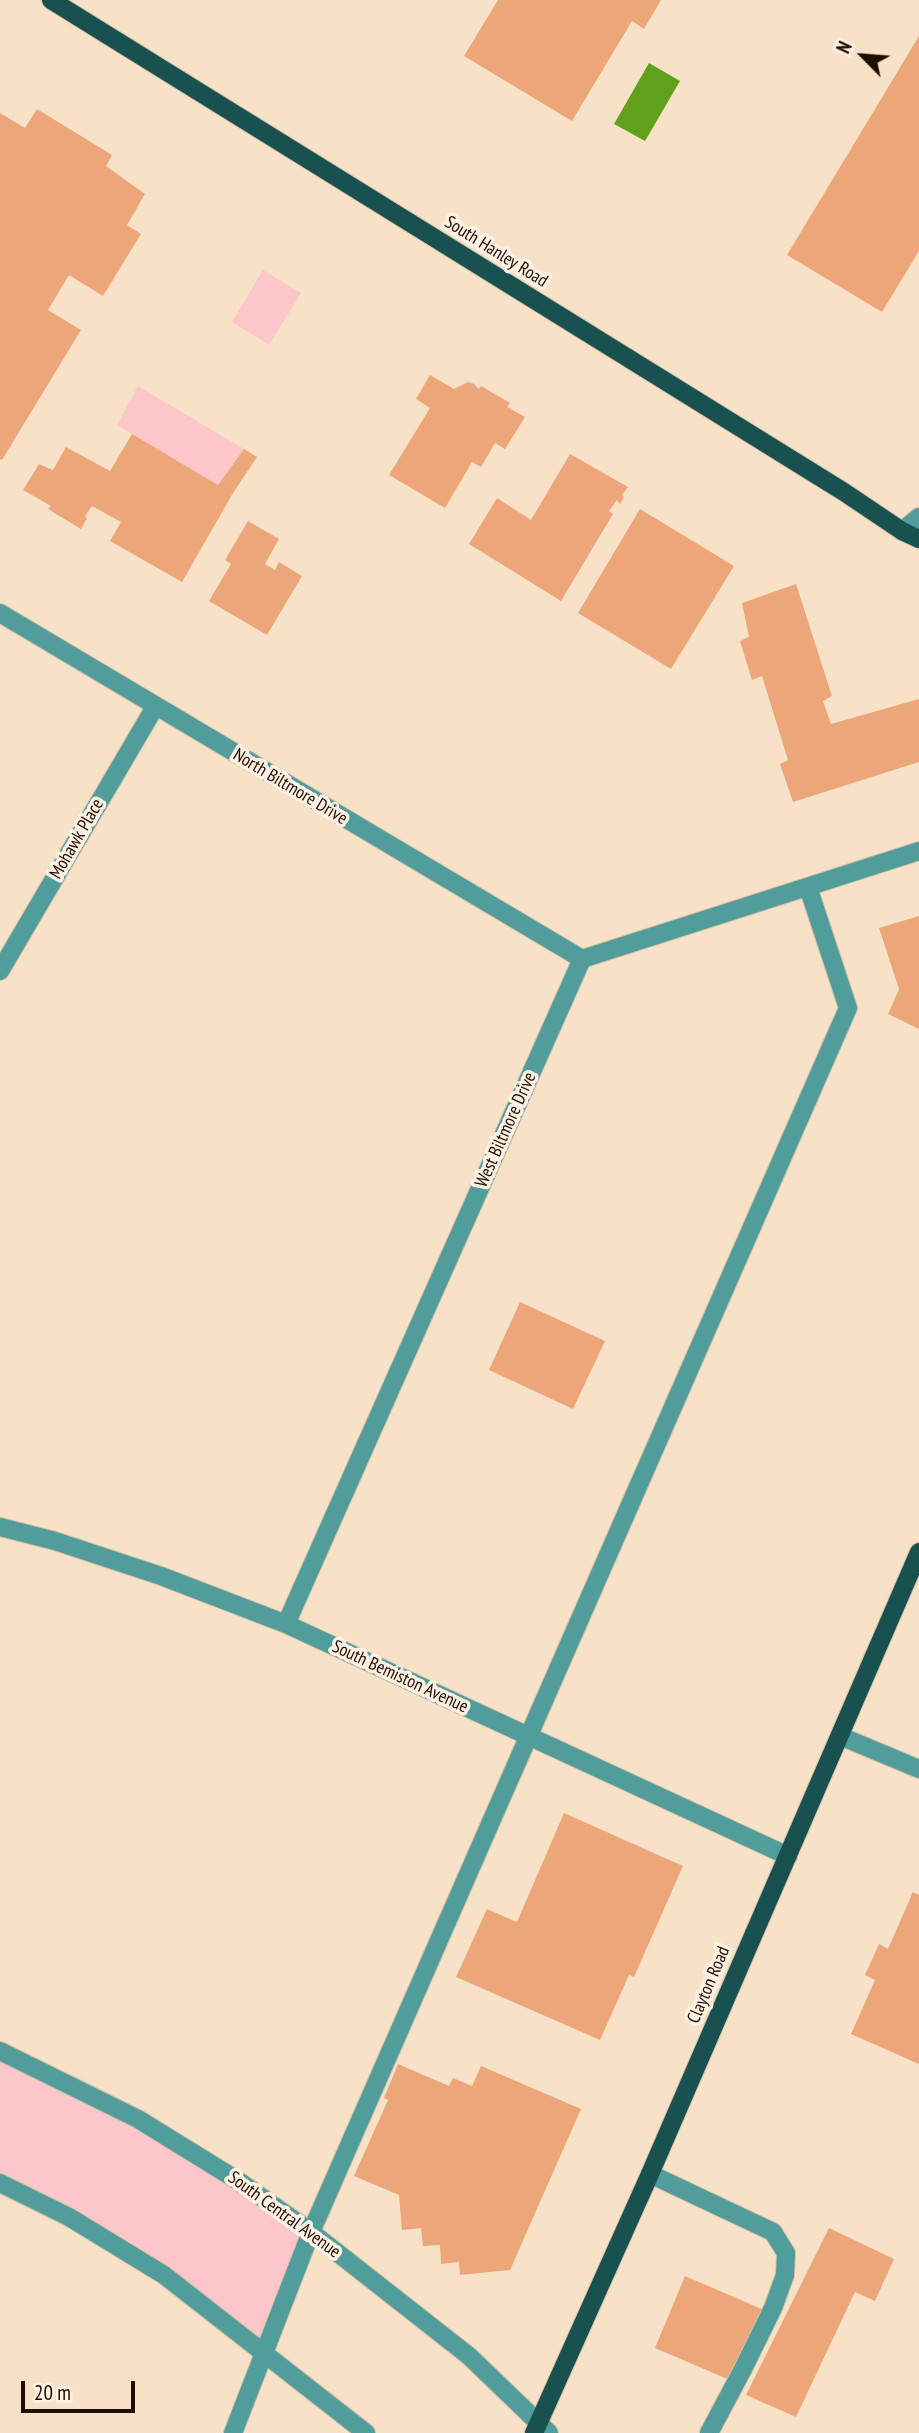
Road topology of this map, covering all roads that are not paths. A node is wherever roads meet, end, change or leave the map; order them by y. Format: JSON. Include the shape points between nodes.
{"nodes":[{"id":1,"x":51,"y":0,"type":"edge"},
{"id":2,"x":919,"y":517,"type":"edge"},
{"id":3,"x":902,"y":531,"type":"junction"},
{"id":4,"x":919,"y":539,"type":"edge"},
{"id":5,"x":0,"y":614,"type":"edge"},
{"id":6,"x":155,"y":707,"type":"junction"},
{"id":7,"x":919,"y":851,"type":"edge"},
{"id":8,"x":808,"y":887,"type":"junction"},
{"id":9,"x":582,"y":959,"type":"junction"},
{"id":10,"x":0,"y":971,"type":"edge"},
{"id":11,"x":0,"y":1527,"type":"edge"},
{"id":12,"x":919,"y":1552,"type":"edge"},
{"id":13,"x":286,"y":1624,"type":"junction"},
{"id":14,"x":840,"y":1736,"type":"junction"},
{"id":15,"x":529,"y":1737,"type":"junction"},
{"id":16,"x":919,"y":1769,"type":"edge"},
{"id":17,"x":788,"y":1856,"type":"junction"},
{"id":18,"x":0,"y":2051,"type":"edge"},
{"id":19,"x":650,"y":2174,"type":"junction"},
{"id":20,"x":0,"y":2183,"type":"edge"},
{"id":21,"x":311,"y":2232,"type":"junction"},
{"id":22,"x":264,"y":2353,"type":"junction"},
{"id":23,"x":540,"y":2430,"type":"edge"},
{"id":24,"x":233,"y":2433,"type":"edge"},
{"id":25,"x":366,"y":2433,"type":"edge"},
{"id":26,"x":709,"y":2433,"type":"edge"}],
"edges":[{"from":1,"to":3,"type":"main road","name":"South Hanley Road"},
{"from":2,"to":3,"type":"street"},
{"from":3,"to":4,"type":"main road","name":"South Hanley Road"},
{"from":5,"to":6,"type":"street","name":"North Biltmore Drive"},
{"from":6,"to":9,"type":"street","name":"North Biltmore Drive"},
{"from":6,"to":10,"type":"street","name":"Mohawk Place"},
{"from":7,"to":8,"type":"street"},
{"from":8,"to":9,"type":"street"},
{"from":8,"to":15,"type":"street","via":[[848,1008]]},
{"from":9,"to":13,"type":"street","name":"West Biltmore Drive"},
{"from":11,"to":13,"type":"street","name":"South Bemiston Avenue","via":[[161,1576]]},
{"from":12,"to":14,"type":"main road","name":"Clayton Road"},
{"from":13,"to":15,"type":"street","name":"South Bemiston Avenue"},
{"from":14,"to":16,"type":"street"},
{"from":14,"to":17,"type":"main road","name":"Clayton Road"},
{"from":15,"to":17,"type":"street","name":"South Bemiston Avenue"},
{"from":15,"to":21,"type":"street"},
{"from":17,"to":19,"type":"main road","name":"Clayton Road"},
{"from":18,"to":21,"type":"street","name":"South Central Avenue","via":[[138,2119]]},
{"from":19,"to":23,"type":"main road","name":"Clayton Road"},
{"from":19,"to":26,"type":"street","via":[[772,2232],[786,2253],[785,2275],[773,2308]]},
{"from":20,"to":22,"type":"street","via":[[69,2217],[164,2275]]},
{"from":21,"to":22,"type":"street"},
{"from":21,"to":23,"type":"street","name":"South Central Avenue","via":[[469,2356]]},
{"from":22,"to":24,"type":"street"},
{"from":22,"to":25,"type":"street"}]}
